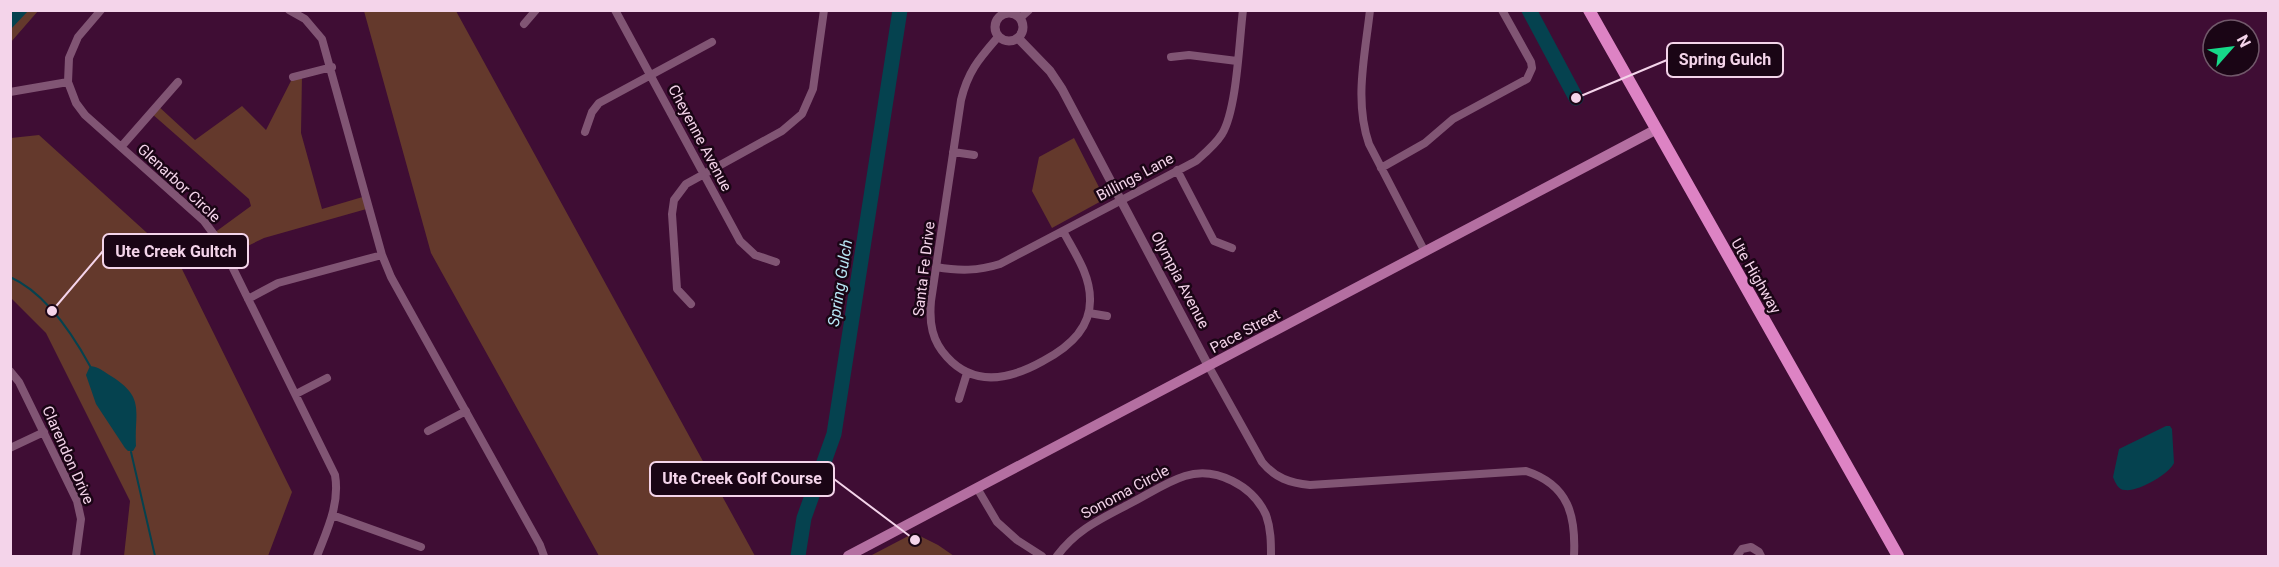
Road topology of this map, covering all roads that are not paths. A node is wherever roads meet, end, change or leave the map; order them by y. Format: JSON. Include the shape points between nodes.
{"nodes":[{"id":1,"x":100,"y":10,"type":"edge"},
{"id":2,"x":288,"y":10,"type":"edge"},
{"id":3,"x":536,"y":10,"type":"edge"},
{"id":4,"x":615,"y":10,"type":"edge"},
{"id":5,"x":824,"y":10,"type":"edge"},
{"id":6,"x":1029,"y":10,"type":"edge"},
{"id":7,"x":1243,"y":10,"type":"edge"},
{"id":8,"x":1370,"y":10,"type":"edge"},
{"id":9,"x":1502,"y":10,"type":"edge"},
{"id":10,"x":1589,"y":10,"type":"edge"},
{"id":11,"x":996,"y":14,"type":"edge"},
{"id":12,"x":1020,"y":18,"type":"junction"},
{"id":13,"x":524,"y":24,"type":"dead end"},
{"id":14,"x":998,"y":37,"type":"junction"},
{"id":15,"x":1018,"y":38,"type":"junction"},
{"id":16,"x":712,"y":42,"type":"dead end"},
{"id":17,"x":1171,"y":57,"type":"dead end"},
{"id":18,"x":1237,"y":61,"type":"junction"},
{"id":19,"x":332,"y":67,"type":"junction"},
{"id":20,"x":651,"y":76,"type":"junction"},
{"id":21,"x":293,"y":77,"type":"dead end"},
{"id":22,"x":68,"y":82,"type":"junction"},
{"id":23,"x":178,"y":82,"type":"dead end"},
{"id":24,"x":10,"y":92,"type":"edge"},
{"id":25,"x":1655,"y":130,"type":"junction"},
{"id":26,"x":585,"y":132,"type":"dead end"},
{"id":27,"x":121,"y":147,"type":"junction"},
{"id":28,"x":953,"y":152,"type":"junction"},
{"id":29,"x":974,"y":155,"type":"dead end"},
{"id":30,"x":1381,"y":168,"type":"junction"},
{"id":31,"x":1177,"y":170,"type":"junction"},
{"id":32,"x":704,"y":174,"type":"junction"},
{"id":33,"x":1120,"y":200,"type":"junction"},
{"id":34,"x":1063,"y":231,"type":"junction"},
{"id":35,"x":1232,"y":248,"type":"dead end"},
{"id":36,"x":1425,"y":252,"type":"junction"},
{"id":37,"x":382,"y":255,"type":"junction"},
{"id":38,"x":776,"y":262,"type":"dead end"},
{"id":39,"x":936,"y":267,"type":"junction"},
{"id":40,"x":248,"y":299,"type":"junction"},
{"id":41,"x":691,"y":304,"type":"dead end"},
{"id":42,"x":1089,"y":313,"type":"junction"},
{"id":43,"x":1107,"y":316,"type":"dead end"},
{"id":44,"x":1209,"y":367,"type":"junction"},
{"id":45,"x":10,"y":371,"type":"edge"},
{"id":46,"x":967,"y":373,"type":"junction"},
{"id":47,"x":327,"y":378,"type":"dead end"},
{"id":48,"x":296,"y":394,"type":"junction"},
{"id":49,"x":959,"y":399,"type":"dead end"},
{"id":50,"x":466,"y":411,"type":"junction"},
{"id":51,"x":428,"y":431,"type":"dead end"},
{"id":52,"x":44,"y":432,"type":"junction"},
{"id":53,"x":10,"y":448,"type":"edge"},
{"id":54,"x":977,"y":488,"type":"junction"},
{"id":55,"x":333,"y":515,"type":"junction"},
{"id":56,"x":421,"y":547,"type":"dead end"},
{"id":57,"x":76,"y":556,"type":"edge"},
{"id":58,"x":317,"y":556,"type":"edge"},
{"id":59,"x":544,"y":556,"type":"edge"},
{"id":60,"x":848,"y":556,"type":"edge"},
{"id":61,"x":1042,"y":556,"type":"edge"},
{"id":62,"x":1057,"y":556,"type":"edge"},
{"id":63,"x":1271,"y":556,"type":"edge"},
{"id":64,"x":1575,"y":556,"type":"edge"},
{"id":65,"x":1737,"y":556,"type":"edge"},
{"id":66,"x":1761,"y":556,"type":"edge"},
{"id":67,"x":1898,"y":556,"type":"edge"}],
"edges":[{"from":1,"to":22,"type":"street","name":"Glenarbor Circle","via":[[73,47]]},
{"from":2,"to":19,"type":"street","via":[[314,28]]},
{"from":3,"to":13,"type":"street"},
{"from":4,"to":20,"type":"street","name":"Cheyenne Avenue"},
{"from":5,"to":32,"type":"street","via":[[813,89],[802,114],[782,131]]},
{"from":6,"to":12,"type":"street"},
{"from":7,"to":18,"type":"street","name":"Billings Lane"},
{"from":8,"to":30,"type":"street","via":[[1360,109],[1363,128]]},
{"from":9,"to":30,"type":"street","via":[[1530,62],[1532,68],[1527,79],[1453,119],[1425,143]]},
{"from":10,"to":25,"type":"main road","name":"Ute Highway"},
{"from":11,"to":12,"type":"street","via":[[1010,13]]},
{"from":11,"to":14,"type":"street","via":[[994,26]]},
{"from":12,"to":15,"type":"street","via":[[1023,30]]},
{"from":14,"to":15,"type":"street","via":[[1006,42]]},
{"from":14,"to":28,"type":"street","name":"Santa Fe Drive","via":[[975,64],[966,82]]},
{"from":15,"to":33,"type":"street","name":"Olympia Avenue","via":[[1057,80]]},
{"from":16,"to":20,"type":"street"},
{"from":17,"to":18,"type":"street","via":[[1189,55]]},
{"from":18,"to":31,"type":"street","name":"Billings Lane","via":[[1231,109],[1223,132],[1207,152]]},
{"from":19,"to":21,"type":"street"},
{"from":19,"to":37,"type":"street"},
{"from":20,"to":26,"type":"street","via":[[599,103]]},
{"from":20,"to":32,"type":"street","name":"Cheyenne Avenue"},
{"from":22,"to":24,"type":"street"},
{"from":22,"to":27,"type":"street","name":"Glenarbor Circle","via":[[80,110]]},
{"from":23,"to":27,"type":"street"},
{"from":25,"to":36,"type":"main road","name":"Pace Street"},
{"from":25,"to":67,"type":"main road","name":"Ute Highway"},
{"from":27,"to":40,"type":"street","name":"Glenarbor Circle","via":[[213,232]]},
{"from":28,"to":29,"type":"street"},
{"from":28,"to":39,"type":"street","name":"Santa Fe Drive"},
{"from":30,"to":36,"type":"street"},
{"from":31,"to":33,"type":"street","name":"Billings Lane"},
{"from":31,"to":35,"type":"street","via":[[1214,241]]},
{"from":32,"to":38,"type":"street","name":"Cheyenne Avenue","via":[[745,248]]},
{"from":32,"to":41,"type":"street","via":[[680,191],[672,214],[677,289]]},
{"from":33,"to":34,"type":"street","name":"Billings Lane"},
{"from":33,"to":44,"type":"street","name":"Olympia Avenue"},
{"from":34,"to":39,"type":"street","name":"Billings Lane","via":[[985,269]]},
{"from":34,"to":42,"type":"street","via":[[1088,280]]},
{"from":36,"to":44,"type":"main road","name":"Pace Street"},
{"from":37,"to":40,"type":"street","via":[[279,283]]},
{"from":37,"to":50,"type":"street"},
{"from":39,"to":46,"type":"street","name":"Santa Fe Drive","via":[[929,312],[933,335],[948,359]]},
{"from":40,"to":48,"type":"street","name":"Glenarbor Circle"},
{"from":42,"to":43,"type":"street"},
{"from":42,"to":46,"type":"street","via":[[1076,338],[1037,365],[999,378]]},
{"from":44,"to":54,"type":"main road","name":"Pace Street"},
{"from":44,"to":64,"type":"street","name":"Olympia Avenue","via":[[1262,462],[1282,479],[1310,485],[1526,471],[1549,483],[1566,500],[1574,526]]},
{"from":45,"to":52,"type":"street","name":"Clarendon Drive"},
{"from":46,"to":49,"type":"street"},
{"from":47,"to":48,"type":"street"},
{"from":48,"to":55,"type":"street","name":"Glenarbor Circle","via":[[335,475]]},
{"from":50,"to":51,"type":"street"},
{"from":50,"to":59,"type":"street"},
{"from":52,"to":53,"type":"street"},
{"from":52,"to":57,"type":"street","name":"Clarendon Drive","via":[[78,504],[81,519]]},
{"from":54,"to":60,"type":"main road","name":"Pace Street"},
{"from":54,"to":61,"type":"street","via":[[997,522]]},
{"from":55,"to":56,"type":"street"},
{"from":55,"to":58,"type":"street","name":"Glenarbor Circle"},
{"from":62,"to":63,"type":"street","name":"Sonoma Circle","via":[[1086,526],[1169,483],[1186,476],[1211,474],[1230,480],[1257,501],[1269,525]]},
{"from":65,"to":66,"type":"street","via":[[1742,549],[1751,547]]}]}
